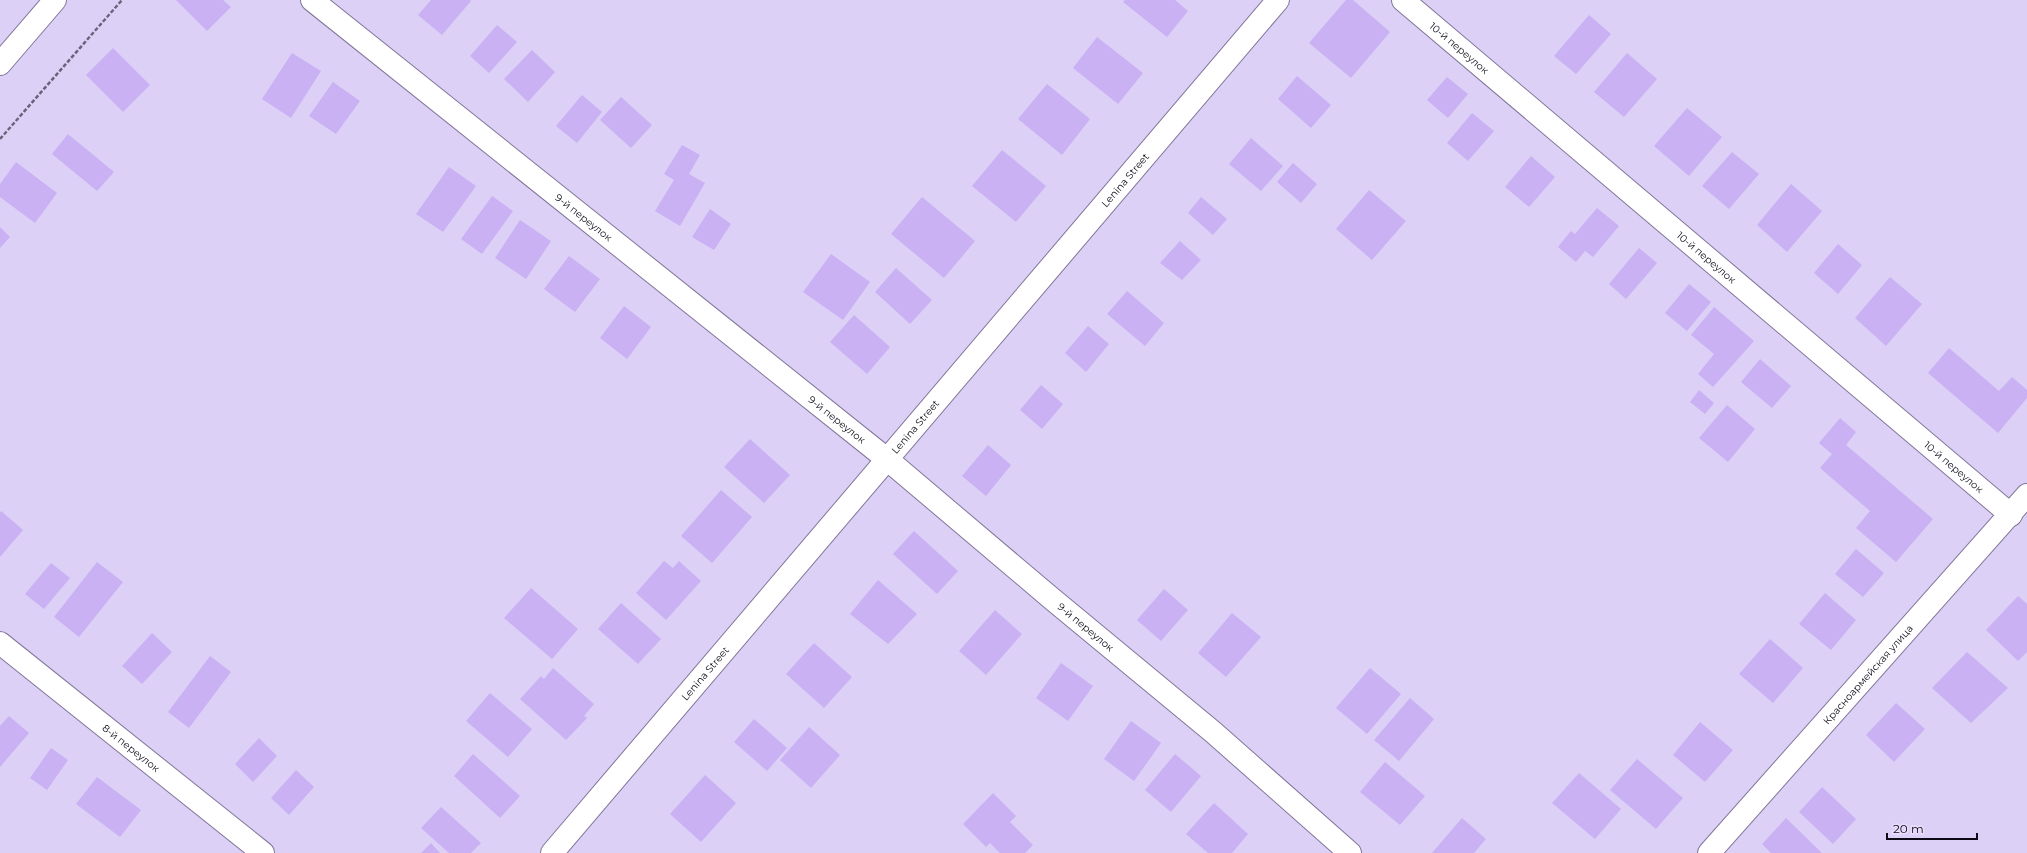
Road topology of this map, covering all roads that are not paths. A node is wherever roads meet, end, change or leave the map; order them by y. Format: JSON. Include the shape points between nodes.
{"nodes":[{"id":1,"x":55,"y":0,"type":"edge"},
{"id":2,"x":312,"y":0,"type":"edge"},
{"id":3,"x":1278,"y":0,"type":"edge"},
{"id":4,"x":1403,"y":0,"type":"edge"},
{"id":5,"x":0,"y":64,"type":"edge"},
{"id":6,"x":888,"y":460,"type":"junction"},
{"id":7,"x":2027,"y":495,"type":"edge"},
{"id":8,"x":2010,"y":515,"type":"junction"},
{"id":9,"x":0,"y":644,"type":"edge"},
{"id":10,"x":263,"y":853,"type":"edge"},
{"id":11,"x":552,"y":853,"type":"edge"},
{"id":12,"x":1350,"y":853,"type":"edge"},
{"id":13,"x":1709,"y":853,"type":"edge"}],
"edges":[{"from":1,"to":5,"type":"street"},
{"from":2,"to":6,"type":"street","name":"9-й переулок"},
{"from":3,"to":6,"type":"street","name":"Lenina Street"},
{"from":4,"to":8,"type":"street","name":"10-й переулок"},
{"from":6,"to":11,"type":"street","name":"Lenina Street"},
{"from":6,"to":12,"type":"street","name":"9-й переулок","via":[[1213,732]]},
{"from":7,"to":8,"type":"street","name":"Красноармейская улица"},
{"from":8,"to":13,"type":"street","name":"Красноармейская улица"},
{"from":9,"to":10,"type":"street","name":"8-й переулок"}]}
